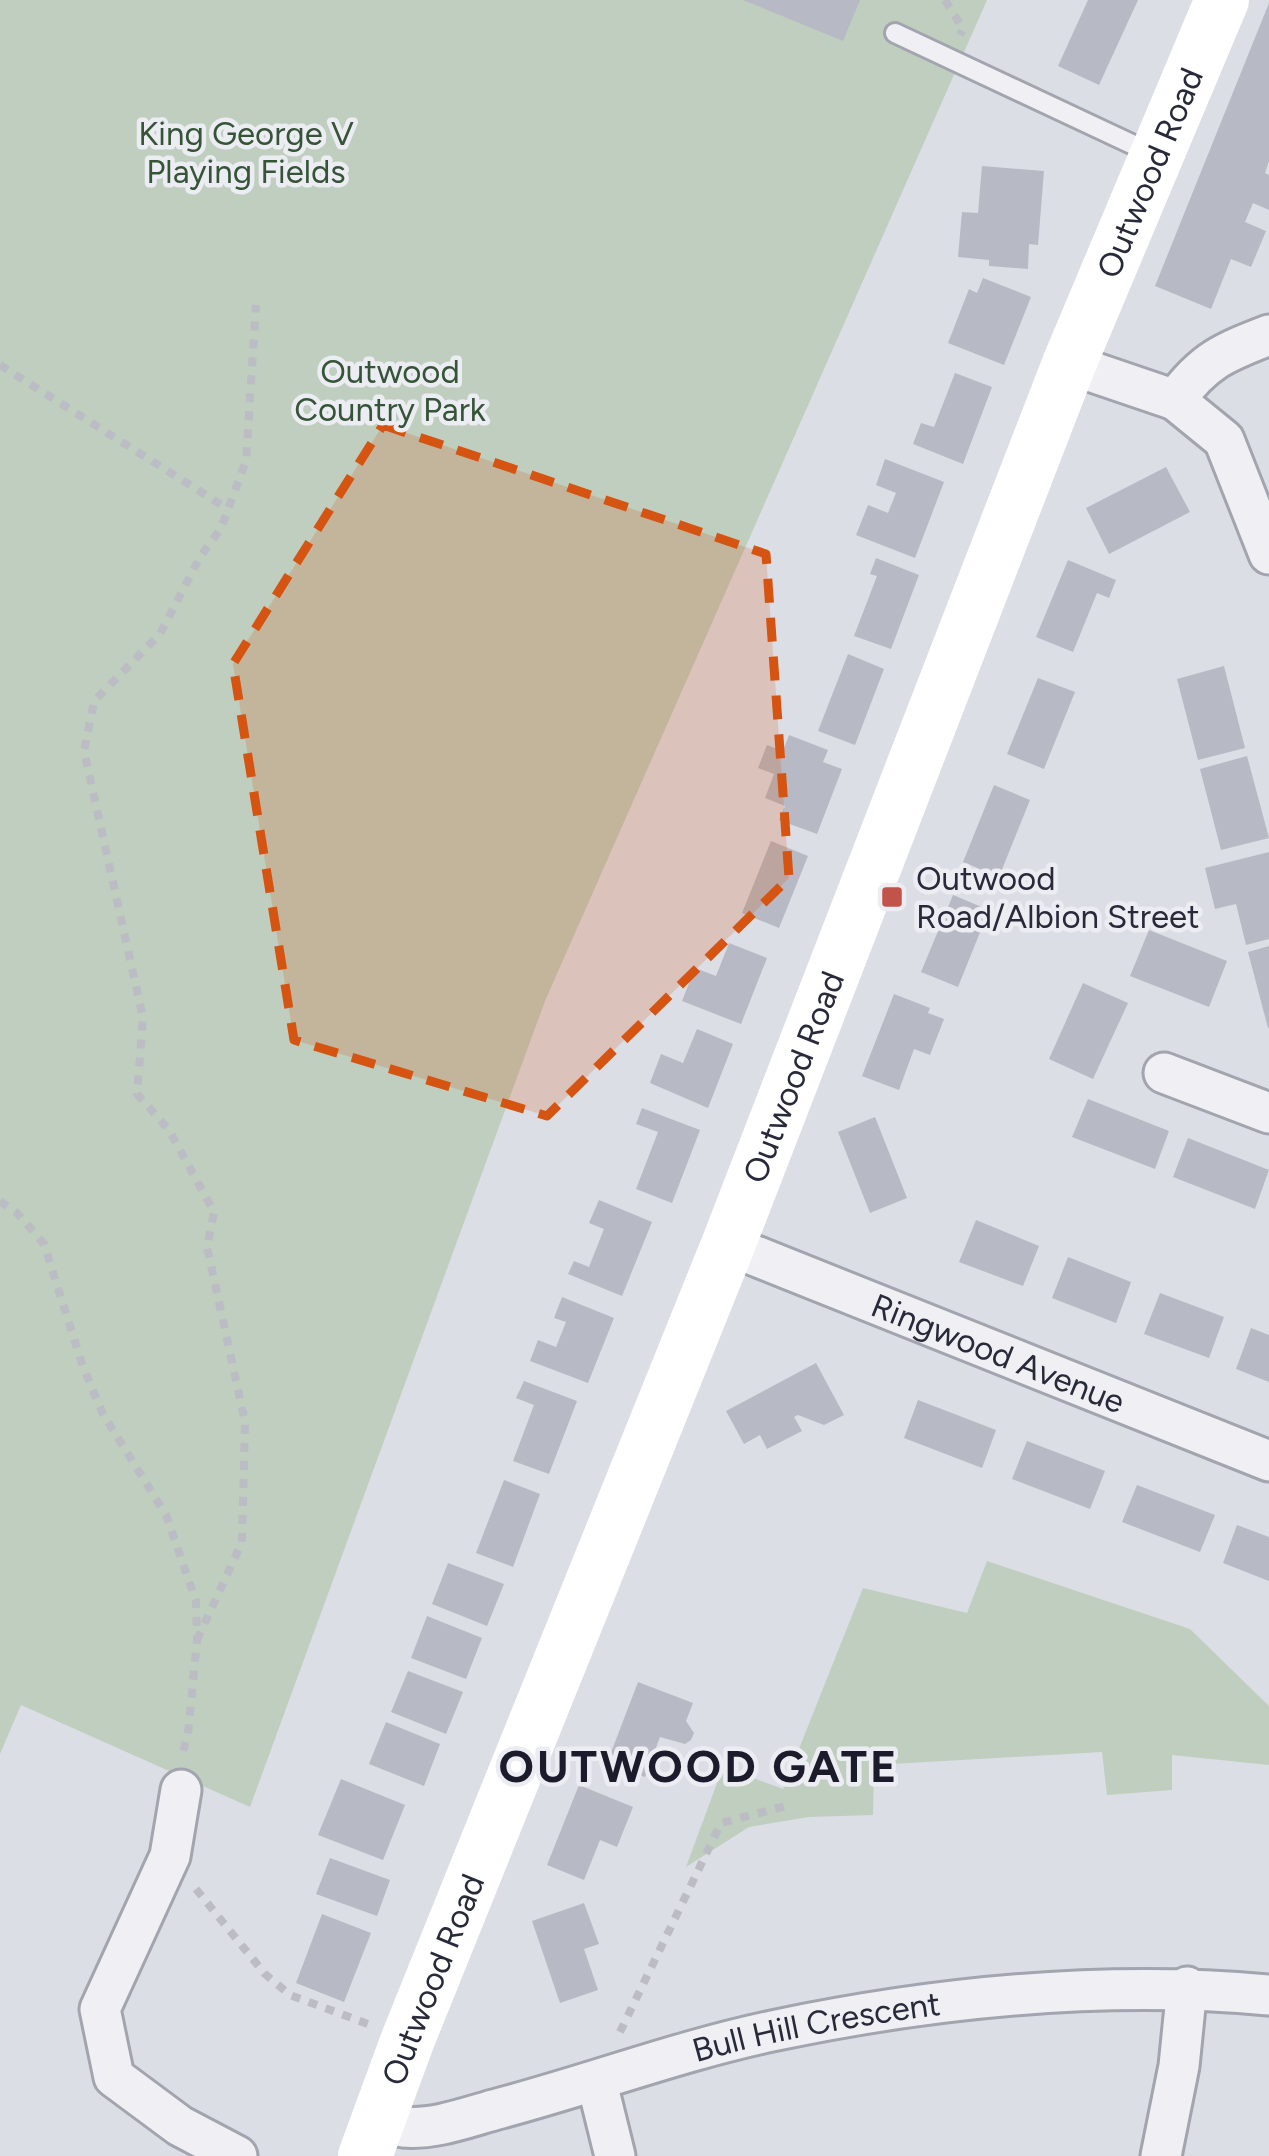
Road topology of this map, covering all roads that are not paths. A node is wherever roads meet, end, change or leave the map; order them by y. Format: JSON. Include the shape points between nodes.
{"nodes":[{"id":1,"x":1222,"y":0,"type":"edge"},
{"id":2,"x":895,"y":33,"type":"dead end"},
{"id":3,"x":1159,"y":157,"type":"junction"},
{"id":4,"x":1269,"y":335,"type":"edge"},
{"id":5,"x":1069,"y":364,"type":"junction"},
{"id":6,"x":1175,"y":400,"type":"junction"},
{"id":7,"x":1269,"y":554,"type":"edge"},
{"id":8,"x":1165,"y":1073,"type":"dead end"},
{"id":9,"x":1269,"y":1113,"type":"edge"},
{"id":10,"x":728,"y":1245,"type":"junction"},
{"id":11,"x":1269,"y":1461,"type":"edge"},
{"id":12,"x":182,"y":1790,"type":"road end"},
{"id":13,"x":1187,"y":1987,"type":"junction"},
{"id":14,"x":1269,"y":1995,"type":"edge"},
{"id":15,"x":611,"y":2078,"type":"junction"},
{"id":16,"x":371,"y":2137,"type":"edge"},
{"id":17,"x":237,"y":2156,"type":"edge"},
{"id":18,"x":615,"y":2156,"type":"edge"},
{"id":19,"x":1161,"y":2156,"type":"edge"}],
"edges":[{"from":1,"to":3,"type":"street","name":"Outwood Road"},
{"from":2,"to":3,"type":"lane"},
{"from":3,"to":5,"type":"street","name":"Outwood Road"},
{"from":4,"to":6,"type":"street","via":[[1216,356]]},
{"from":5,"to":6,"type":"street"},
{"from":5,"to":10,"type":"street","name":"Outwood Road"},
{"from":6,"to":7,"type":"street","via":[[1225,440]]},
{"from":8,"to":9,"type":"street"},
{"from":10,"to":11,"type":"street","name":"Ringwood Avenue"},
{"from":10,"to":16,"type":"street","name":"Outwood Road"},
{"from":12,"to":17,"type":"street","via":[[170,1856],[100,2009],[115,2078]]},
{"from":13,"to":14,"type":"street","name":"Bull Hill Crescent"},
{"from":13,"to":15,"type":"street","name":"Bull Hill Crescent","via":[[996,1996],[887,2011],[769,2032]]},
{"from":13,"to":19,"type":"street"},
{"from":15,"to":16,"type":"street","name":"Bull Hill Crescent"},
{"from":15,"to":18,"type":"street"}]}
